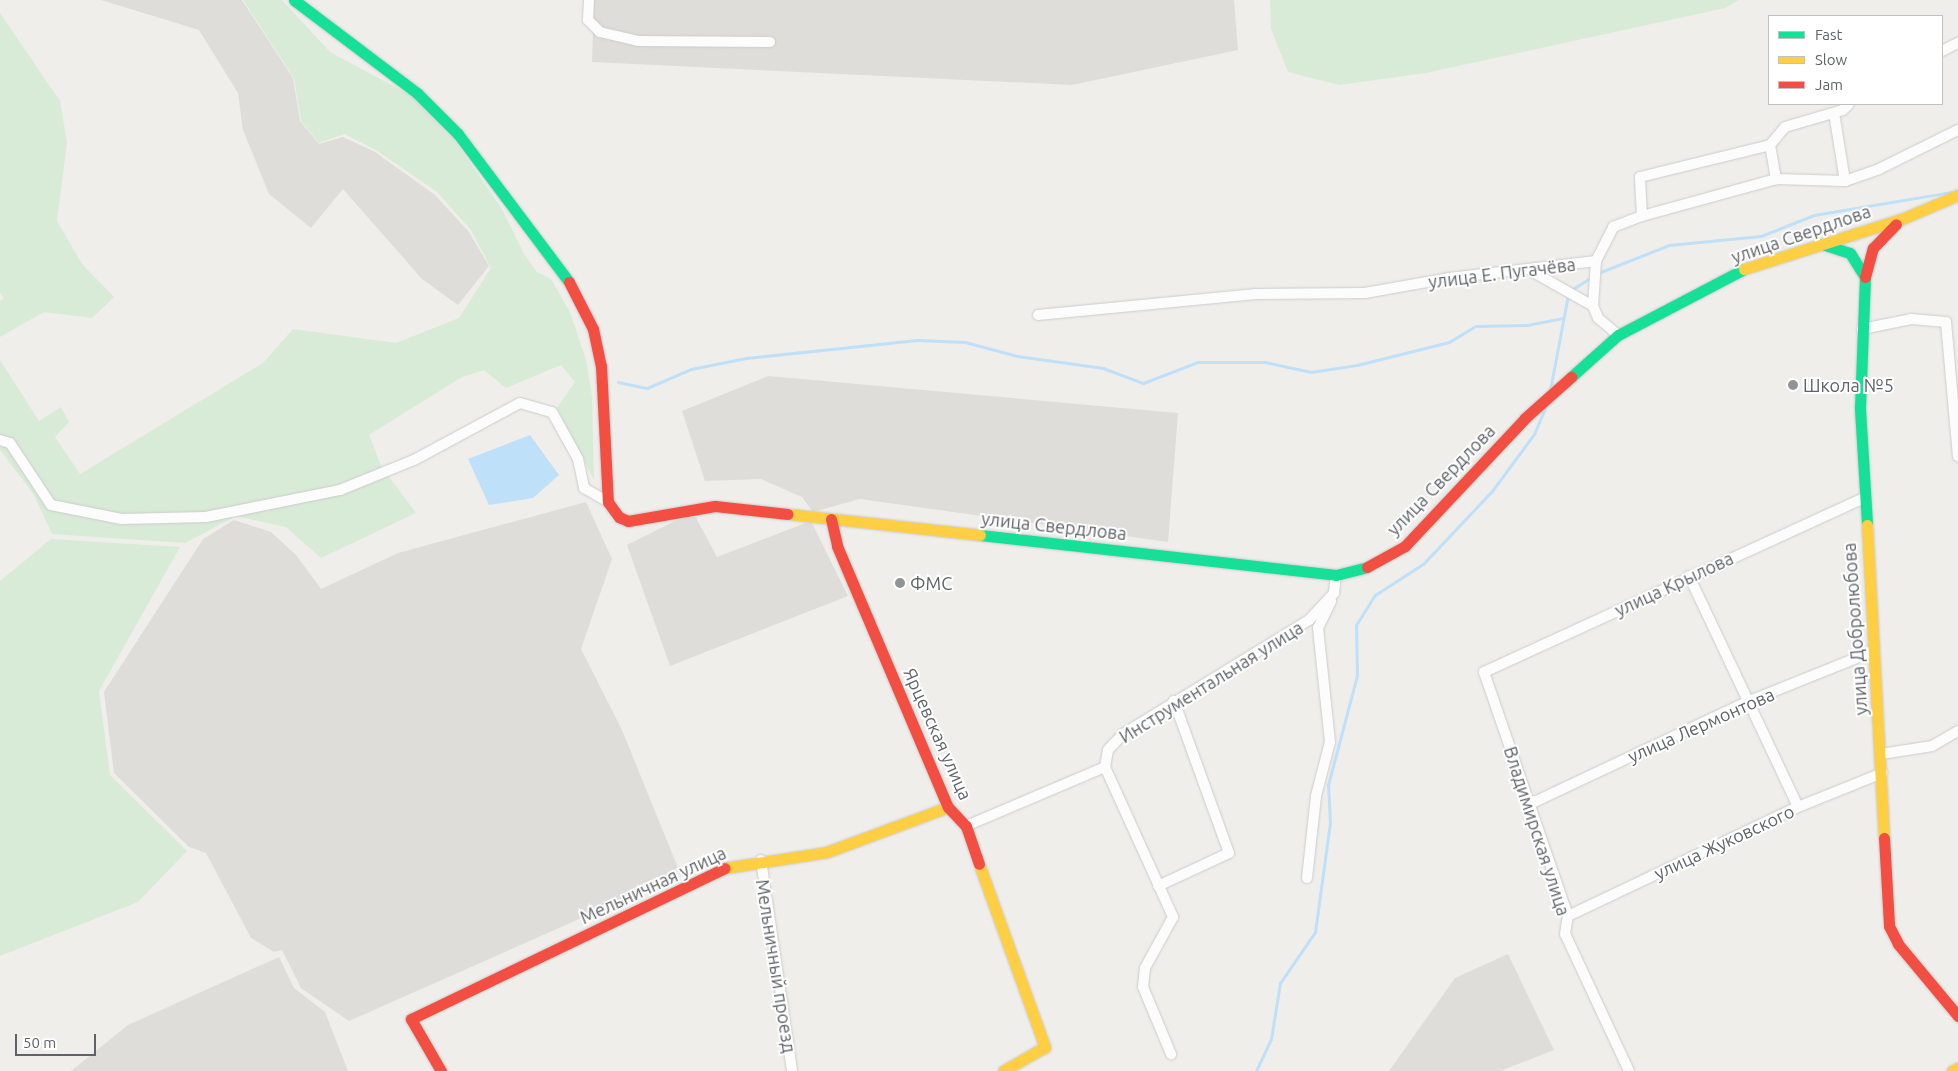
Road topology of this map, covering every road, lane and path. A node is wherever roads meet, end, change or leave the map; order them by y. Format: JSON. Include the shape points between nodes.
{"nodes":[{"id":1,"x":294,"y":0,"type":"edge"},
{"id":2,"x":589,"y":0,"type":"edge"},
{"id":3,"x":770,"y":42,"type":"dead end"},
{"id":4,"x":1958,"y":43,"type":"edge"},
{"id":5,"x":1943,"y":50,"type":"edge"},
{"id":6,"x":1846,"y":105,"type":"edge"},
{"id":7,"x":1834,"y":113,"type":"junction"},
{"id":8,"x":1958,"y":130,"type":"edge"},
{"id":9,"x":1770,"y":145,"type":"junction"},
{"id":10,"x":1776,"y":179,"type":"junction"},
{"id":11,"x":1845,"y":181,"type":"junction"},
{"id":12,"x":1958,"y":195,"type":"edge"},
{"id":13,"x":1642,"y":216,"type":"junction"},
{"id":14,"x":1902,"y":219,"type":"junction"},
{"id":15,"x":1819,"y":244,"type":"junction"},
{"id":16,"x":1596,"y":261,"type":"junction"},
{"id":17,"x":1533,"y":272,"type":"junction"},
{"id":18,"x":1865,"y":277,"type":"junction"},
{"id":19,"x":1593,"y":306,"type":"junction"},
{"id":20,"x":1038,"y":315,"type":"dead end"},
{"id":21,"x":1862,"y":329,"type":"junction"},
{"id":22,"x":1618,"y":335,"type":"junction"},
{"id":23,"x":0,"y":440,"type":"edge"},
{"id":24,"x":1958,"y":456,"type":"edge"},
{"id":25,"x":1864,"y":498,"type":"junction"},
{"id":26,"x":608,"y":502,"type":"junction"},
{"id":27,"x":831,"y":519,"type":"junction"},
{"id":28,"x":1336,"y":575,"type":"junction"},
{"id":29,"x":1689,"y":576,"type":"junction"},
{"id":30,"x":1334,"y":593,"type":"junction"},
{"id":31,"x":1874,"y":651,"type":"junction"},
{"id":32,"x":1484,"y":672,"type":"joint"},
{"id":33,"x":1174,"y":702,"type":"junction"},
{"id":34,"x":1747,"y":702,"type":"junction"},
{"id":35,"x":1958,"y":731,"type":"edge"},
{"id":36,"x":1881,"y":754,"type":"junction"},
{"id":37,"x":1105,"y":767,"type":"junction"},
{"id":38,"x":1882,"y":773,"type":"junction"},
{"id":39,"x":1530,"y":804,"type":"junction"},
{"id":40,"x":948,"y":807,"type":"junction"},
{"id":41,"x":1798,"y":807,"type":"junction"},
{"id":42,"x":966,"y":826,"type":"junction"},
{"id":43,"x":761,"y":860,"type":"junction"},
{"id":44,"x":1307,"y":878,"type":"dead end"},
{"id":45,"x":1158,"y":886,"type":"junction"},
{"id":46,"x":1568,"y":916,"type":"junction"},
{"id":47,"x":1958,"y":1016,"type":"edge"},
{"id":48,"x":1171,"y":1054,"type":"dead end"},
{"id":49,"x":1958,"y":1068,"type":"edge"},
{"id":50,"x":441,"y":1071,"type":"edge"},
{"id":51,"x":792,"y":1071,"type":"edge"},
{"id":52,"x":1003,"y":1071,"type":"edge"},
{"id":53,"x":1629,"y":1071,"type":"edge"},
{"id":54,"x":1952,"y":1071,"type":"edge"}],
"edges":[{"from":1,"to":26,"type":"street","via":[[417,93],[458,134],[575,290],[593,329],[600,366]]},
{"from":2,"to":3,"type":"street","via":[[588,20],[600,32],[638,41]]},
{"from":4,"to":5,"type":"street"},
{"from":6,"to":7,"type":"street"},
{"from":7,"to":9,"type":"street","via":[[1785,126]]},
{"from":7,"to":11,"type":"street"},
{"from":8,"to":11,"type":"street","name":"улица Е. Пугачёва","via":[[1879,169]]},
{"from":9,"to":10,"type":"street"},
{"from":9,"to":13,"type":"street","via":[[1640,177]]},
{"from":10,"to":11,"type":"street","name":"улица Е. Пугачёва"},
{"from":10,"to":13,"type":"street","name":"улица Е. Пугачёва"},
{"from":12,"to":14,"type":"street","name":"улица Свердлова"},
{"from":13,"to":16,"type":"street","name":"улица Е. Пугачёва","via":[[1613,227]]},
{"from":14,"to":15,"type":"street","name":"улица Свердлова"},
{"from":14,"to":18,"type":"street","name":"улица Добролюбова","via":[[1873,248]]},
{"from":15,"to":18,"type":"street","via":[[1850,253]]},
{"from":15,"to":22,"type":"street","name":"улица Свердлова","via":[[1749,267]]},
{"from":16,"to":17,"type":"street","name":"улица Е. Пугачёва"},
{"from":16,"to":19,"type":"street"},
{"from":17,"to":19,"type":"street"},
{"from":17,"to":20,"type":"street","name":"улица Е. Пугачёва","via":[[1449,278],[1365,293],[1256,294]]},
{"from":18,"to":21,"type":"street","name":"улица Добролюбова"},
{"from":19,"to":22,"type":"street","via":[[1598,318]]},
{"from":21,"to":24,"type":"street","via":[[1911,319],[1946,322]]},
{"from":21,"to":25,"type":"street","name":"улица Добролюбова"},
{"from":22,"to":28,"type":"street","name":"улица Свердлова","via":[[1525,418],[1405,546],[1368,568]]},
{"from":23,"to":26,"type":"street","via":[[10,443],[51,505],[122,519],[206,517],[340,490],[414,460],[520,403],[552,412],[578,460],[584,488]]},
{"from":25,"to":29,"type":"street","name":"улица Крылова"},
{"from":25,"to":31,"type":"street","name":"улица Добролюбова"},
{"from":26,"to":27,"type":"street","name":"улица Свердлова","via":[[619,517],[628,521],[715,506]]},
{"from":27,"to":28,"type":"street","name":"улица Свердлова"},
{"from":27,"to":40,"type":"street","name":"Ярцевская улица","via":[[837,546]]},
{"from":28,"to":30,"type":"street"},
{"from":29,"to":32,"type":"street","name":"улица Крылова"},
{"from":29,"to":34,"type":"street"},
{"from":30,"to":33,"type":"street","name":"Инструментальная улица","via":[[1309,620]]},
{"from":30,"to":44,"type":"street","via":[[1318,628],[1330,742],[1316,796]]},
{"from":31,"to":34,"type":"street","name":"улица Лермонтова"},
{"from":31,"to":36,"type":"street","name":"улица Добролюбова"},
{"from":32,"to":39,"type":"street","name":"Владимирская улица"},
{"from":33,"to":37,"type":"street","name":"Инструментальная улица","via":[[1123,734],[1108,750]]},
{"from":33,"to":45,"type":"street","via":[[1229,853]]},
{"from":34,"to":39,"type":"street","name":"улица Лермонтова"},
{"from":34,"to":41,"type":"street"},
{"from":35,"to":36,"type":"street","via":[[1932,746]]},
{"from":36,"to":38,"type":"street","name":"улица Добролюбова"},
{"from":37,"to":42,"type":"street"},
{"from":37,"to":45,"type":"street"},
{"from":38,"to":41,"type":"street","name":"улица Жуковского"},
{"from":38,"to":47,"type":"street","name":"улица Добролюбова","via":[[1889,926],[1898,944]]},
{"from":39,"to":46,"type":"street","name":"Владимирская улица"},
{"from":40,"to":42,"type":"street","name":"Ярцевская улица"},
{"from":40,"to":43,"type":"street","name":"Мельничная улица","via":[[827,852]]},
{"from":41,"to":46,"type":"street","name":"улица Жуковского"},
{"from":42,"to":52,"type":"street","name":"Ярцевская улица","via":[[1045,1047]]},
{"from":43,"to":50,"type":"street","name":"Мельничная улица","via":[[707,875],[411,1019]]},
{"from":43,"to":51,"type":"street","name":"Мельничный проезд"},
{"from":45,"to":48,"type":"street","via":[[1172,917],[1146,968],[1143,987]]},
{"from":46,"to":53,"type":"street","name":"Владимирская улица","via":[[1565,934]]},
{"from":49,"to":54,"type":"street"}]}
